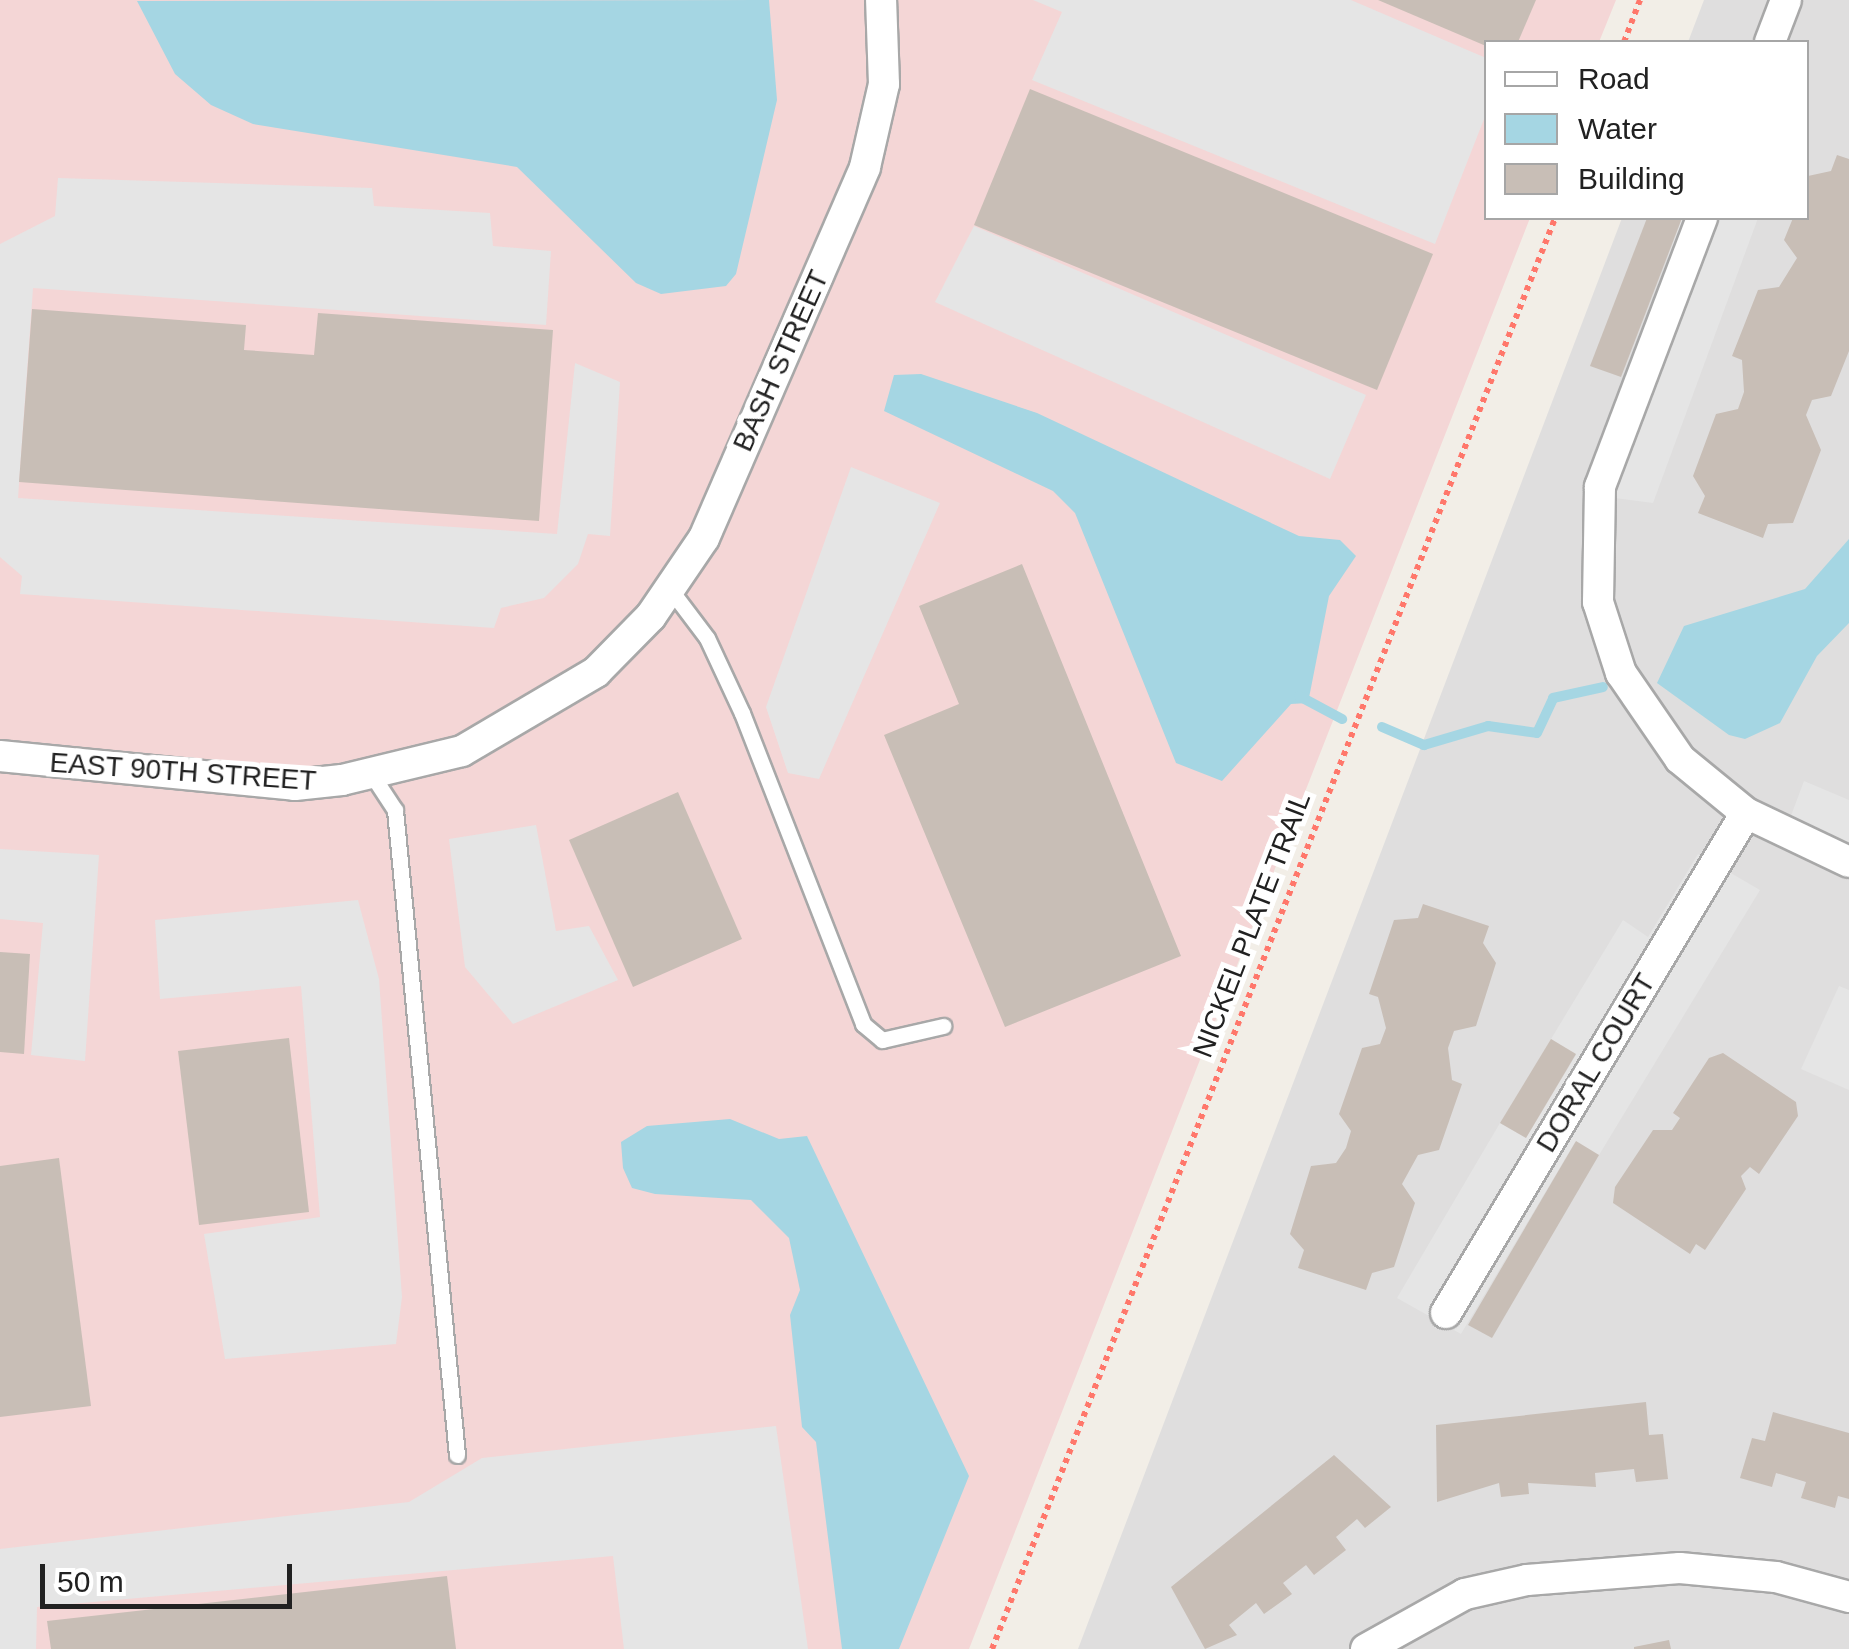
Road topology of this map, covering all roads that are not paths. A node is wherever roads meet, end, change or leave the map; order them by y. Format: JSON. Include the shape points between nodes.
{"nodes":[{"id":1,"x":881,"y":0,"type":"edge"},
{"id":2,"x":1786,"y":0,"type":"edge"},
{"id":3,"x":1771,"y":40,"type":"edge"},
{"id":4,"x":1701,"y":220,"type":"edge"},
{"id":5,"x":670,"y":590,"type":"junction"},
{"id":6,"x":584,"y":681,"type":"joint"},
{"id":7,"x":0,"y":756,"type":"edge"},
{"id":8,"x":372,"y":775,"type":"junction"},
{"id":9,"x":1746,"y":813,"type":"junction"},
{"id":10,"x":1849,"y":862,"type":"edge"},
{"id":11,"x":943,"y":1026,"type":"dead end"},
{"id":12,"x":1446,"y":1314,"type":"dead end"},
{"id":13,"x":457,"y":1454,"type":"dead end"},
{"id":14,"x":1849,"y":1597,"type":"edge"},
{"id":15,"x":1366,"y":1649,"type":"edge"}],
"edges":[{"from":1,"to":5,"type":"street","name":"BASH STREET","via":[[884,84],[865,167],[704,538]]},
{"from":2,"to":3,"type":"street"},
{"from":4,"to":9,"type":"street","via":[[1600,486],[1594,580],[1612,653],[1650,724]]},
{"from":5,"to":6,"type":"street","name":"BASH STREET"},
{"from":5,"to":11,"type":"lane","via":[[707,638],[742,713],[863,1024],[882,1040]]},
{"from":6,"to":8,"type":"street","name":"EAST 90TH STREET","via":[[462,751]]},
{"from":7,"to":8,"type":"street","name":"EAST 90TH STREET","via":[[295,785]]},
{"from":8,"to":13,"type":"lane","via":[[395,810]]},
{"from":9,"to":10,"type":"street"},
{"from":9,"to":12,"type":"street","name":"DORAL COURT"},
{"from":14,"to":15,"type":"street","via":[[1776,1577],[1680,1568],[1526,1580],[1466,1594]]}]}
